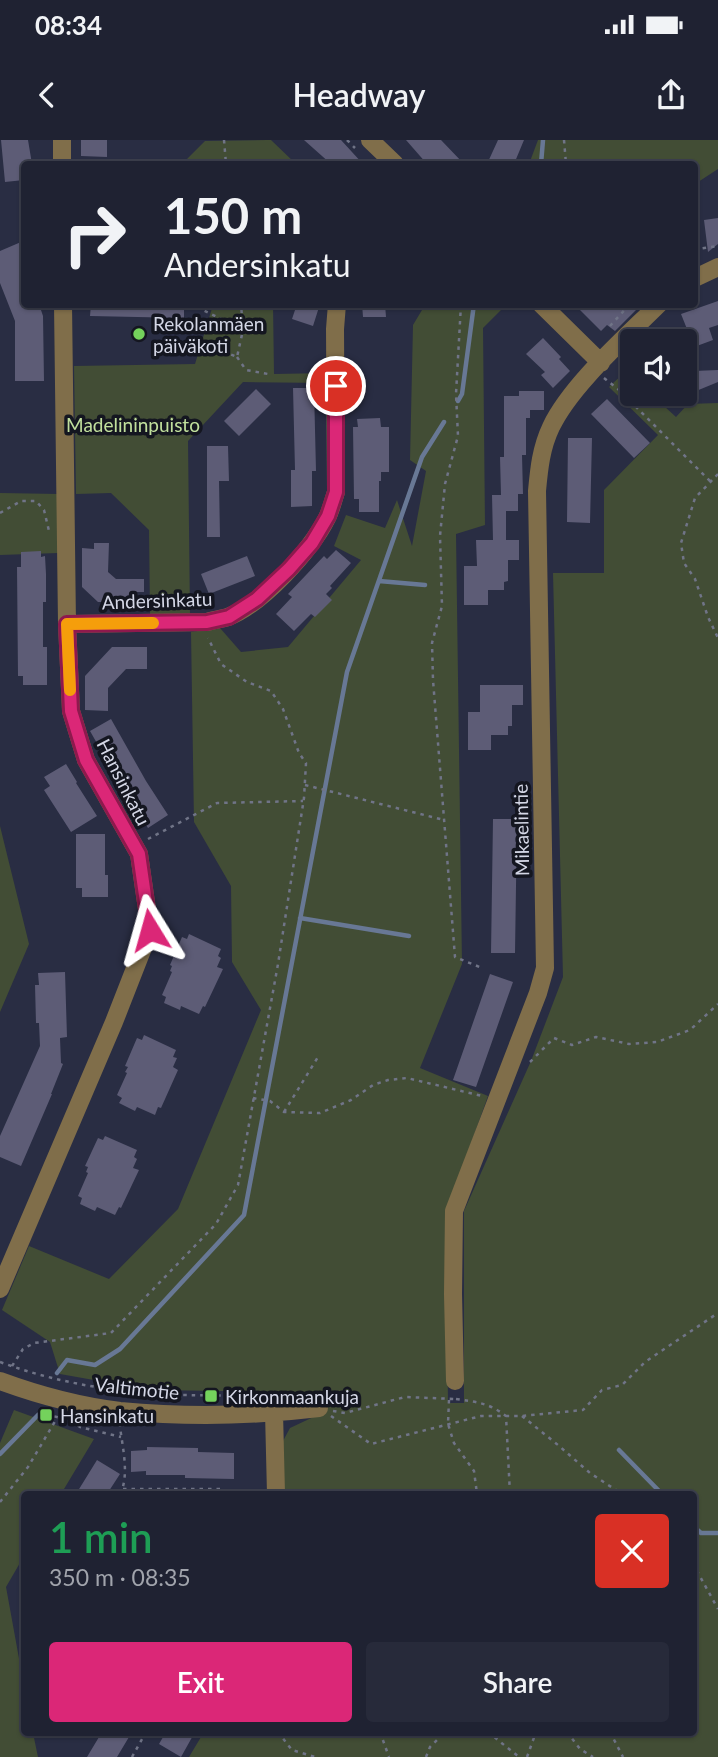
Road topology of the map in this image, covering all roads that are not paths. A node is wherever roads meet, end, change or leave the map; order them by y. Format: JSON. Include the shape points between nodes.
{"nodes":[{"id":1,"x":62,"y":140,"type":"edge"},
{"id":2,"x":370,"y":140,"type":"edge"},
{"id":3,"x":62,"y":161,"type":"edge"},
{"id":4,"x":392,"y":161,"type":"edge"},
{"id":5,"x":718,"y":267,"type":"edge"},
{"id":6,"x":698,"y":277,"type":"edge"},
{"id":7,"x":63,"y":308,"type":"edge"},
{"id":8,"x":337,"y":308,"type":"edge"},
{"id":9,"x":545,"y":308,"type":"edge"},
{"id":10,"x":655,"y":308,"type":"edge"},
{"id":11,"x":601,"y":370,"type":"junction"},
{"id":12,"x":67,"y":624,"type":"junction"},
{"id":13,"x":0,"y":1289,"type":"edge"},
{"id":14,"x":0,"y":1381,"type":"edge"},
{"id":15,"x":455,"y":1390,"type":"road end"},
{"id":16,"x":319,"y":1409,"type":"road end"},
{"id":17,"x":274,"y":1412,"type":"junction"},
{"id":18,"x":276,"y":1491,"type":"edge"}],
"edges":[{"from":1,"to":3,"type":"street"},
{"from":2,"to":4,"type":"street"},
{"from":5,"to":6,"type":"street"},
{"from":7,"to":12,"type":"street","name":"Hansinkatu"},
{"from":8,"to":12,"type":"street","name":"Andersinkatu","via":[[336,492],[312,543],[257,599],[229,617],[207,622]]},
{"from":9,"to":11,"type":"street"},
{"from":10,"to":11,"type":"street","name":"Mikaelintie"},
{"from":11,"to":15,"type":"street","name":"Mikaelintie","via":[[567,401],[539,463],[545,968],[454,1211]]},
{"from":12,"to":13,"type":"street","name":"Hansinkatu","via":[[74,724],[86,760],[139,854],[150,930]]},
{"from":14,"to":17,"type":"street","name":"Valtimotie","via":[[119,1410],[185,1415]]},
{"from":16,"to":17,"type":"street","name":"Valtimotie"},
{"from":17,"to":18,"type":"street"}]}
